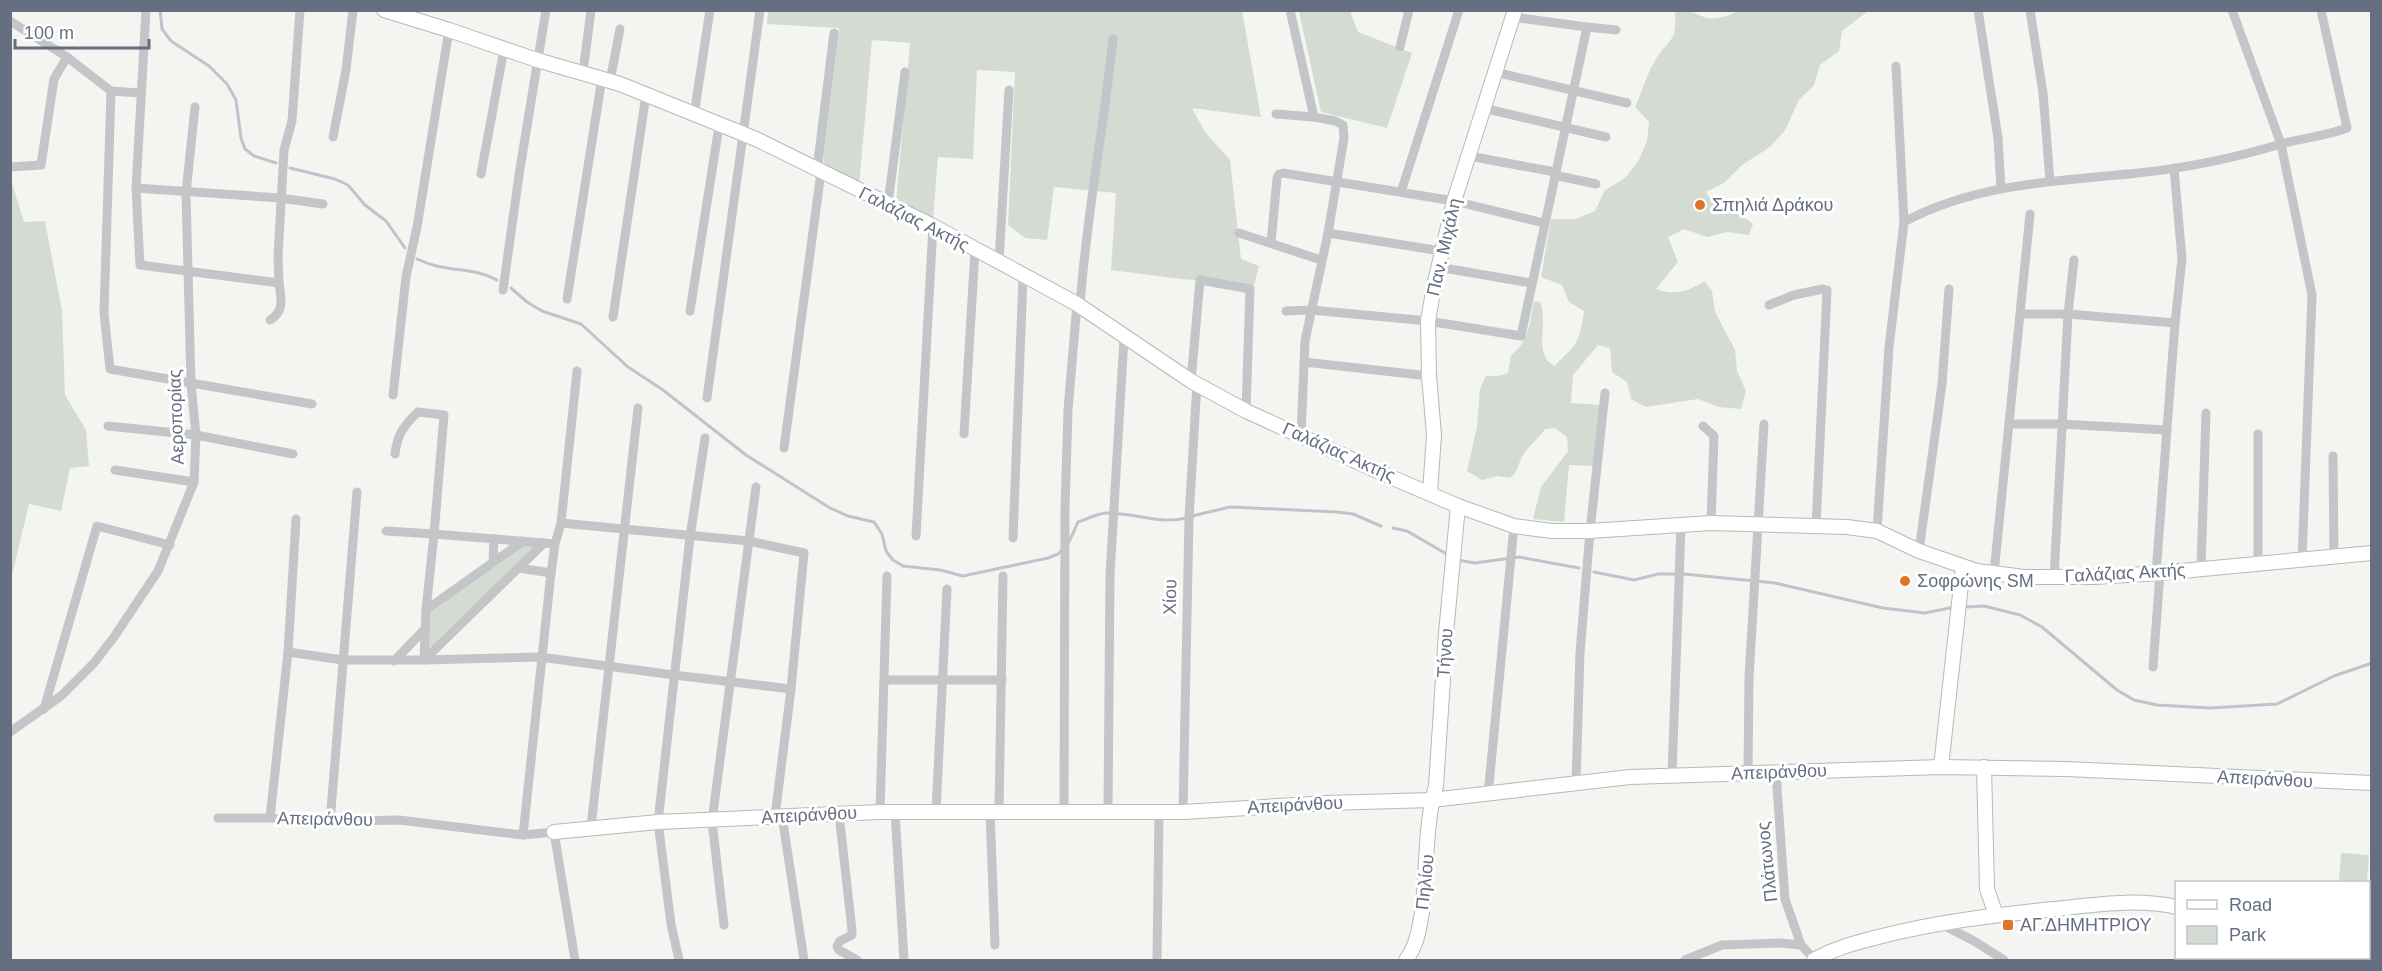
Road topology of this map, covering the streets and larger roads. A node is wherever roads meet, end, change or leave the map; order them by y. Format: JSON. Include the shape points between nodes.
{"nodes":[{"id":1,"x":146,"y":10,"type":"edge"},
{"id":2,"x":300,"y":10,"type":"edge"},
{"id":3,"x":353,"y":10,"type":"edge"},
{"id":4,"x":384,"y":10,"type":"edge"},
{"id":5,"x":546,"y":10,"type":"edge"},
{"id":6,"x":591,"y":10,"type":"edge"},
{"id":7,"x":710,"y":10,"type":"edge"},
{"id":8,"x":760,"y":10,"type":"edge"},
{"id":9,"x":1290,"y":10,"type":"edge"},
{"id":10,"x":1409,"y":10,"type":"edge"},
{"id":11,"x":1460,"y":10,"type":"edge"},
{"id":12,"x":1978,"y":10,"type":"edge"},
{"id":13,"x":2030,"y":10,"type":"edge"},
{"id":14,"x":2232,"y":10,"type":"edge"},
{"id":15,"x":2321,"y":10,"type":"edge"},
{"id":16,"x":1513,"y":12,"type":"edge"},
{"id":17,"x":10,"y":21,"type":"edge"},
{"id":18,"x":1587,"y":27,"type":"junction"},
{"id":19,"x":620,"y":29,"type":"dead end"},
{"id":20,"x":449,"y":30,"type":"junction"},
{"id":21,"x":1616,"y":30,"type":"dead end"},
{"id":22,"x":834,"y":33,"type":"dead end"},
{"id":23,"x":1113,"y":39,"type":"dead end"},
{"id":24,"x":1400,"y":47,"type":"dead end"},
{"id":25,"x":504,"y":49,"type":"junction"},
{"id":26,"x":67,"y":57,"type":"junction"},
{"id":27,"x":537,"y":60,"type":"junction"},
{"id":28,"x":1896,"y":66,"type":"dead end"},
{"id":29,"x":904,"y":72,"type":"dead end"},
{"id":30,"x":1495,"y":72,"type":"junction"},
{"id":31,"x":583,"y":73,"type":"junction"},
{"id":32,"x":606,"y":80,"type":"junction"},
{"id":33,"x":1009,"y":90,"type":"dead end"},
{"id":34,"x":1573,"y":90,"type":"junction"},
{"id":35,"x":111,"y":91,"type":"junction"},
{"id":36,"x":140,"y":93,"type":"junction"},
{"id":37,"x":646,"y":95,"type":"junction"},
{"id":38,"x":1627,"y":103,"type":"dead end"},
{"id":39,"x":195,"y":106,"type":"dead end"},
{"id":40,"x":1483,"y":108,"type":"junction"},
{"id":41,"x":1276,"y":114,"type":"dead end"},
{"id":42,"x":694,"y":115,"type":"junction"},
{"id":43,"x":1314,"y":117,"type":"junction"},
{"id":44,"x":719,"y":126,"type":"junction"},
{"id":45,"x":1566,"y":129,"type":"junction"},
{"id":46,"x":744,"y":135,"type":"junction"},
{"id":47,"x":333,"y":137,"type":"dead end"},
{"id":48,"x":1606,"y":137,"type":"dead end"},
{"id":49,"x":2281,"y":144,"type":"junction"},
{"id":50,"x":1469,"y":156,"type":"junction"},
{"id":51,"x":10,"y":167,"type":"edge"},
{"id":52,"x":2174,"y":168,"type":"junction"},
{"id":53,"x":820,"y":172,"type":"junction"},
{"id":54,"x":481,"y":174,"type":"dead end"},
{"id":55,"x":1555,"y":174,"type":"junction"},
{"id":56,"x":1336,"y":181,"type":"junction"},
{"id":57,"x":2050,"y":182,"type":"junction"},
{"id":58,"x":1596,"y":184,"type":"dead end"},
{"id":59,"x":136,"y":188,"type":"junction"},
{"id":60,"x":2001,"y":189,"type":"junction"},
{"id":61,"x":1401,"y":192,"type":"junction"},
{"id":62,"x":186,"y":193,"type":"junction"},
{"id":63,"x":280,"y":198,"type":"junction"},
{"id":64,"x":1454,"y":201,"type":"junction"},
{"id":65,"x":323,"y":204,"type":"dead end"},
{"id":66,"x":888,"y":204,"type":"junction"},
{"id":67,"x":2030,"y":214,"type":"dead end"},
{"id":68,"x":1904,"y":222,"type":"junction"},
{"id":69,"x":1544,"y":223,"type":"junction"},
{"id":70,"x":933,"y":226,"type":"junction"},
{"id":71,"x":1239,"y":232,"type":"dead end"},
{"id":72,"x":1328,"y":233,"type":"junction"},
{"id":73,"x":1271,"y":243,"type":"junction"},
{"id":74,"x":975,"y":250,"type":"junction"},
{"id":75,"x":1440,"y":251,"type":"junction"},
{"id":76,"x":1322,"y":260,"type":"junction"},
{"id":77,"x":2073,"y":260,"type":"dead end"},
{"id":78,"x":999,"y":261,"type":"junction"},
{"id":79,"x":1438,"y":267,"type":"junction"},
{"id":80,"x":187,"y":272,"type":"junction"},
{"id":81,"x":1023,"y":277,"type":"junction"},
{"id":82,"x":279,"y":283,"type":"junction"},
{"id":83,"x":1531,"y":283,"type":"junction"},
{"id":84,"x":1949,"y":289,"type":"dead end"},
{"id":85,"x":503,"y":290,"type":"dead end"},
{"id":86,"x":567,"y":300,"type":"dead end"},
{"id":87,"x":1079,"y":305,"type":"junction"},
{"id":88,"x":1769,"y":305,"type":"dead end"},
{"id":89,"x":1311,"y":310,"type":"junction"},
{"id":90,"x":690,"y":311,"type":"dead end"},
{"id":91,"x":1286,"y":311,"type":"dead end"},
{"id":92,"x":2021,"y":314,"type":"junction"},
{"id":93,"x":2068,"y":314,"type":"junction"},
{"id":94,"x":613,"y":317,"type":"dead end"},
{"id":95,"x":270,"y":320,"type":"dead end"},
{"id":96,"x":1428,"y":321,"type":"junction"},
{"id":97,"x":2175,"y":322,"type":"junction"},
{"id":98,"x":1124,"y":338,"type":"junction"},
{"id":99,"x":1304,"y":362,"type":"junction"},
{"id":100,"x":577,"y":371,"type":"dead end"},
{"id":101,"x":1429,"y":376,"type":"junction"},
{"id":102,"x":1194,"y":382,"type":"junction"},
{"id":103,"x":191,"y":384,"type":"junction"},
{"id":104,"x":1605,"y":393,"type":"dead end"},
{"id":105,"x":393,"y":395,"type":"dead end"},
{"id":106,"x":707,"y":398,"type":"dead end"},
{"id":107,"x":312,"y":404,"type":"dead end"},
{"id":108,"x":638,"y":408,"type":"dead end"},
{"id":109,"x":1246,"y":411,"type":"junction"},
{"id":110,"x":2206,"y":413,"type":"dead end"},
{"id":111,"x":1764,"y":424,"type":"dead end"},
{"id":112,"x":2009,"y":424,"type":"junction"},
{"id":113,"x":2061,"y":424,"type":"junction"},
{"id":114,"x":108,"y":426,"type":"dead end"},
{"id":115,"x":1703,"y":426,"type":"dead end"},
{"id":116,"x":2167,"y":430,"type":"junction"},
{"id":117,"x":964,"y":434,"type":"dead end"},
{"id":118,"x":2258,"y":434,"type":"dead end"},
{"id":119,"x":196,"y":435,"type":"junction"},
{"id":120,"x":1301,"y":435,"type":"junction"},
{"id":121,"x":705,"y":438,"type":"dead end"},
{"id":122,"x":784,"y":448,"type":"dead end"},
{"id":123,"x":293,"y":454,"type":"dead end"},
{"id":124,"x":395,"y":454,"type":"dead end"},
{"id":125,"x":2332,"y":456,"type":"dead end"},
{"id":126,"x":115,"y":470,"type":"dead end"},
{"id":127,"x":194,"y":482,"type":"junction"},
{"id":128,"x":756,"y":487,"type":"dead end"},
{"id":129,"x":357,"y":492,"type":"dead end"},
{"id":130,"x":1430,"y":492,"type":"junction"},
{"id":131,"x":1458,"y":506,"type":"junction"},
{"id":132,"x":296,"y":519,"type":"dead end"},
{"id":133,"x":561,"y":523,"type":"junction"},
{"id":134,"x":1711,"y":523,"type":"junction"},
{"id":135,"x":1759,"y":524,"type":"junction"},
{"id":136,"x":1680,"y":525,"type":"junction"},
{"id":137,"x":1514,"y":526,"type":"junction"},
{"id":138,"x":1816,"y":526,"type":"junction"},
{"id":139,"x":626,"y":529,"type":"junction"},
{"id":140,"x":386,"y":531,"type":"dead end"},
{"id":141,"x":1590,"y":531,"type":"junction"},
{"id":142,"x":1877,"y":531,"type":"junction"},
{"id":143,"x":434,"y":534,"type":"junction"},
{"id":144,"x":916,"y":536,"type":"dead end"},
{"id":145,"x":690,"y":537,"type":"junction"},
{"id":146,"x":1013,"y":538,"type":"dead end"},
{"id":147,"x":494,"y":539,"type":"junction"},
{"id":148,"x":523,"y":541,"type":"junction"},
{"id":149,"x":749,"y":541,"type":"junction"},
{"id":150,"x":550,"y":543,"type":"junction"},
{"id":151,"x":170,"y":545,"type":"junction"},
{"id":152,"x":1919,"y":551,"type":"junction"},
{"id":153,"x":2372,"y":553,"type":"edge"},
{"id":154,"x":2334,"y":558,"type":"junction"},
{"id":155,"x":2302,"y":561,"type":"junction"},
{"id":156,"x":493,"y":562,"type":"junction"},
{"id":157,"x":2258,"y":564,"type":"junction"},
{"id":158,"x":1964,"y":567,"type":"junction"},
{"id":159,"x":519,"y":568,"type":"junction"},
{"id":160,"x":2201,"y":568,"type":"junction"},
{"id":161,"x":550,"y":573,"type":"junction"},
{"id":162,"x":1994,"y":573,"type":"junction"},
{"id":163,"x":2158,"y":574,"type":"junction"},
{"id":164,"x":886,"y":576,"type":"dead end"},
{"id":165,"x":1004,"y":576,"type":"dead end"},
{"id":166,"x":2054,"y":578,"type":"junction"},
{"id":167,"x":946,"y":589,"type":"dead end"},
{"id":168,"x":426,"y":610,"type":"junction"},
{"id":169,"x":425,"y":629,"type":"junction"},
{"id":170,"x":446,"y":638,"type":"junction"},
{"id":171,"x":288,"y":652,"type":"junction"},
{"id":172,"x":540,"y":657,"type":"junction"},
{"id":173,"x":448,"y":659,"type":"junction"},
{"id":174,"x":343,"y":660,"type":"junction"},
{"id":175,"x":394,"y":660,"type":"junction"},
{"id":176,"x":424,"y":660,"type":"junction"},
{"id":177,"x":607,"y":666,"type":"junction"},
{"id":178,"x":2153,"y":667,"type":"dead end"},
{"id":179,"x":674,"y":675,"type":"junction"},
{"id":180,"x":943,"y":679,"type":"junction"},
{"id":181,"x":885,"y":680,"type":"junction"},
{"id":182,"x":730,"y":681,"type":"junction"},
{"id":183,"x":1002,"y":681,"type":"junction"},
{"id":184,"x":791,"y":688,"type":"junction"},
{"id":185,"x":44,"y":709,"type":"junction"},
{"id":186,"x":23,"y":722,"type":"junction"},
{"id":187,"x":10,"y":723,"type":"edge"},
{"id":188,"x":10,"y":732,"type":"edge"},
{"id":189,"x":1941,"y":767,"type":"junction"},
{"id":190,"x":1984,"y":767,"type":"junction"},
{"id":191,"x":1776,"y":772,"type":"junction"},
{"id":192,"x":1748,"y":773,"type":"junction"},
{"id":193,"x":1672,"y":776,"type":"junction"},
{"id":194,"x":1576,"y":783,"type":"junction"},
{"id":195,"x":2372,"y":783,"type":"edge"},
{"id":196,"x":1488,"y":795,"type":"junction"},
{"id":197,"x":1432,"y":800,"type":"junction"},
{"id":198,"x":936,"y":811,"type":"junction"},
{"id":199,"x":995,"y":811,"type":"junction"},
{"id":200,"x":880,"y":812,"type":"junction"},
{"id":201,"x":894,"y":812,"type":"junction"},
{"id":202,"x":1064,"y":812,"type":"junction"},
{"id":203,"x":1108,"y":812,"type":"junction"},
{"id":204,"x":1183,"y":812,"type":"junction"},
{"id":205,"x":1159,"y":813,"type":"junction"},
{"id":206,"x":839,"y":814,"type":"junction"},
{"id":207,"x":778,"y":816,"type":"junction"},
{"id":208,"x":270,"y":818,"type":"junction"},
{"id":209,"x":218,"y":819,"type":"dead end"},
{"id":210,"x":712,"y":821,"type":"junction"},
{"id":211,"x":330,"y":822,"type":"junction"},
{"id":212,"x":658,"y":822,"type":"junction"},
{"id":213,"x":591,"y":827,"type":"junction"},
{"id":214,"x":554,"y":832,"type":"junction"},
{"id":215,"x":523,"y":835,"type":"junction"},
{"id":216,"x":2175,"y":907,"type":"edge"},
{"id":217,"x":1996,"y":915,"type":"junction"},
{"id":218,"x":1941,"y":924,"type":"junction"},
{"id":219,"x":724,"y":925,"type":"dead end"},
{"id":220,"x":995,"y":945,"type":"dead end"},
{"id":221,"x":1801,"y":945,"type":"junction"},
{"id":222,"x":575,"y":960,"type":"edge"},
{"id":223,"x":679,"y":960,"type":"edge"},
{"id":224,"x":804,"y":960,"type":"edge"},
{"id":225,"x":857,"y":960,"type":"edge"},
{"id":226,"x":904,"y":960,"type":"edge"},
{"id":227,"x":1157,"y":960,"type":"edge"},
{"id":228,"x":1406,"y":960,"type":"edge"},
{"id":229,"x":1685,"y":960,"type":"edge"},
{"id":230,"x":1815,"y":960,"type":"edge"},
{"id":231,"x":2004,"y":960,"type":"edge"}],
"edges":[{"from":1,"to":36,"type":"street"},
{"from":2,"to":63,"type":"street","via":[[292,121],[284,150]]},
{"from":3,"to":47,"type":"street"},
{"from":4,"to":20,"type":"street","name":"Γαλάζιας Ακτής"},
{"from":5,"to":27,"type":"street"},
{"from":6,"to":31,"type":"street"},
{"from":7,"to":42,"type":"street"},
{"from":8,"to":46,"type":"street"},
{"from":9,"to":43,"type":"street"},
{"from":10,"to":24,"type":"street"},
{"from":11,"to":61,"type":"street"},
{"from":12,"to":60,"type":"street"},
{"from":13,"to":57,"type":"street","via":[[2043,93]]},
{"from":14,"to":49,"type":"street"},
{"from":15,"to":49,"type":"street","via":[[2347,128]]},
{"from":16,"to":18,"type":"street"},
{"from":16,"to":30,"type":"street","name":"Παν. Μιχάλη"},
{"from":17,"to":26,"type":"street"},
{"from":18,"to":21,"type":"street"},
{"from":18,"to":34,"type":"street"},
{"from":19,"to":32,"type":"street"},
{"from":20,"to":25,"type":"street","name":"Γαλάζιας Ακτής"},
{"from":20,"to":105,"type":"street","via":[[406,277]]},
{"from":22,"to":53,"type":"street","via":[[818,161]]},
{"from":23,"to":87,"type":"street"},
{"from":25,"to":27,"type":"street","name":"Γαλάζιας Ακτής"},
{"from":25,"to":54,"type":"street"},
{"from":26,"to":35,"type":"street"},
{"from":26,"to":51,"type":"street","via":[[54,79],[41,165]]},
{"from":27,"to":31,"type":"street","name":"Γαλάζιας Ακτής"},
{"from":27,"to":85,"type":"street"},
{"from":28,"to":68,"type":"street"},
{"from":29,"to":66,"type":"street"},
{"from":30,"to":34,"type":"street"},
{"from":30,"to":40,"type":"street","name":"Παν. Μιχάλη"},
{"from":31,"to":32,"type":"street","name":"Γαλάζιας Ακτής"},
{"from":32,"to":37,"type":"street","name":"Γαλάζιας Ακτής"},
{"from":32,"to":86,"type":"street"},
{"from":33,"to":78,"type":"street"},
{"from":34,"to":38,"type":"street"},
{"from":34,"to":45,"type":"street"},
{"from":35,"to":36,"type":"street"},
{"from":35,"to":103,"type":"street","via":[[104,313],[110,369]]},
{"from":36,"to":59,"type":"street"},
{"from":37,"to":42,"type":"street","name":"Γαλάζιας Ακτής"},
{"from":37,"to":94,"type":"street"},
{"from":39,"to":62,"type":"street","name":"Αεροπορίας"},
{"from":40,"to":45,"type":"street"},
{"from":40,"to":50,"type":"street","name":"Παν. Μιχάλη"},
{"from":41,"to":43,"type":"street"},
{"from":42,"to":44,"type":"street","name":"Γαλάζιας Ακτής"},
{"from":43,"to":56,"type":"street","via":[[1343,125]]},
{"from":44,"to":46,"type":"street","name":"Γαλάζιας Ακτής"},
{"from":44,"to":90,"type":"street"},
{"from":45,"to":48,"type":"street"},
{"from":45,"to":55,"type":"street"},
{"from":46,"to":53,"type":"street","name":"Γαλάζιας Ακτής"},
{"from":46,"to":106,"type":"street"},
{"from":49,"to":52,"type":"street"},
{"from":49,"to":155,"type":"street","via":[[2312,295]]},
{"from":50,"to":55,"type":"street"},
{"from":50,"to":64,"type":"street","name":"Παν. Μιχάλη"},
{"from":52,"to":57,"type":"street"},
{"from":52,"to":97,"type":"street","via":[[2182,259]]},
{"from":53,"to":66,"type":"street","name":"Γαλάζιας Ακτής"},
{"from":53,"to":122,"type":"street"},
{"from":55,"to":58,"type":"street"},
{"from":55,"to":69,"type":"street"},
{"from":56,"to":61,"type":"street"},
{"from":56,"to":72,"type":"street"},
{"from":56,"to":73,"type":"street","via":[[1279,174]]},
{"from":57,"to":60,"type":"street"},
{"from":59,"to":62,"type":"street"},
{"from":59,"to":80,"type":"street","via":[[140,265]]},
{"from":60,"to":68,"type":"street","via":[[1946,203]]},
{"from":61,"to":64,"type":"street"},
{"from":62,"to":63,"type":"street"},
{"from":62,"to":80,"type":"street","name":"Αεροπορίας"},
{"from":63,"to":65,"type":"street"},
{"from":63,"to":82,"type":"street"},
{"from":64,"to":69,"type":"street"},
{"from":64,"to":75,"type":"street","name":"Παν. Μιχάλη"},
{"from":66,"to":70,"type":"street","name":"Γαλάζιας Ακτής"},
{"from":67,"to":92,"type":"street"},
{"from":68,"to":142,"type":"street","via":[[1890,347]]},
{"from":69,"to":83,"type":"street"},
{"from":70,"to":74,"type":"street","name":"Γαλάζιας Ακτής"},
{"from":70,"to":144,"type":"street"},
{"from":71,"to":73,"type":"street"},
{"from":72,"to":75,"type":"street"},
{"from":72,"to":76,"type":"street"},
{"from":73,"to":76,"type":"street"},
{"from":74,"to":78,"type":"street","name":"Γαλάζιας Ακτής"},
{"from":74,"to":117,"type":"street"},
{"from":75,"to":79,"type":"street","name":"Παν. Μιχάλη"},
{"from":76,"to":89,"type":"street"},
{"from":77,"to":93,"type":"street"},
{"from":78,"to":81,"type":"street","name":"Γαλάζιας Ακτής"},
{"from":79,"to":83,"type":"street"},
{"from":79,"to":96,"type":"street","name":"Παν. Μιχάλη"},
{"from":80,"to":82,"type":"street"},
{"from":80,"to":103,"type":"street","name":"Αεροπορίας"},
{"from":81,"to":87,"type":"street","name":"Γαλάζιας Ακτής"},
{"from":81,"to":146,"type":"street"},
{"from":82,"to":95,"type":"street","via":[[282,306]]},
{"from":83,"to":96,"type":"street","via":[[1521,336]]},
{"from":84,"to":152,"type":"street","via":[[1942,384]]},
{"from":87,"to":98,"type":"street","name":"Γαλάζιας Ακτής"},
{"from":87,"to":202,"type":"street","via":[[1068,410],[1065,507]]},
{"from":88,"to":138,"type":"street","via":[[1794,295],[1827,290]]},
{"from":89,"to":91,"type":"street"},
{"from":89,"to":96,"type":"street"},
{"from":89,"to":99,"type":"street"},
{"from":92,"to":93,"type":"street"},
{"from":92,"to":112,"type":"street"},
{"from":93,"to":97,"type":"street"},
{"from":93,"to":113,"type":"street"},
{"from":96,"to":101,"type":"street","name":"Παν. Μιχάλη"},
{"from":97,"to":116,"type":"street"},
{"from":98,"to":102,"type":"street","name":"Γαλάζιας Ακτής"},
{"from":98,"to":203,"type":"street","via":[[1110,575]]},
{"from":99,"to":101,"type":"street"},
{"from":99,"to":120,"type":"street"},
{"from":100,"to":133,"type":"street"},
{"from":101,"to":130,"type":"street","name":"Παν. Μιχάλη","via":[[1434,435]]},
{"from":102,"to":109,"type":"street","name":"Γαλάζιας Ακτής"},
{"from":102,"to":109,"type":"street","name":"Χίου","via":[[1200,280],[1250,289]]},
{"from":102,"to":204,"type":"street","name":"Χίου"},
{"from":103,"to":107,"type":"street"},
{"from":103,"to":119,"type":"street","name":"Αεροπορίας"},
{"from":104,"to":141,"type":"street"},
{"from":108,"to":139,"type":"street"},
{"from":109,"to":120,"type":"street","name":"Γαλάζιας Ακτής"},
{"from":110,"to":160,"type":"street"},
{"from":111,"to":135,"type":"street"},
{"from":112,"to":113,"type":"street"},
{"from":112,"to":162,"type":"street"},
{"from":113,"to":116,"type":"street"},
{"from":113,"to":166,"type":"street"},
{"from":114,"to":119,"type":"street"},
{"from":115,"to":134,"type":"street","via":[[1714,436]]},
{"from":116,"to":163,"type":"street"},
{"from":118,"to":157,"type":"street"},
{"from":119,"to":123,"type":"street"},
{"from":119,"to":127,"type":"street","name":"Αεροπορίας"},
{"from":120,"to":130,"type":"street","name":"Γαλάζιας Ακτής"},
{"from":121,"to":145,"type":"street"},
{"from":124,"to":143,"type":"street","via":[[397,438],[418,411],[444,415]]},
{"from":125,"to":154,"type":"street"},
{"from":126,"to":127,"type":"street"},
{"from":127,"to":151,"type":"street","name":"Αεροπορίας"},
{"from":128,"to":149,"type":"street"},
{"from":129,"to":174,"type":"street"},
{"from":130,"to":131,"type":"street","name":"Γαλάζιας Ακτής"},
{"from":131,"to":137,"type":"street","name":"Γαλάζιας Ακτής"},
{"from":131,"to":197,"type":"street","name":"Τήνου"},
{"from":132,"to":171,"type":"street"},
{"from":133,"to":139,"type":"street"},
{"from":133,"to":150,"type":"street"},
{"from":134,"to":135,"type":"street","name":"Γαλάζιας Ακτής"},
{"from":134,"to":136,"type":"street","name":"Γαλάζιας Ακτής"},
{"from":135,"to":138,"type":"street","name":"Γαλάζιας Ακτής"},
{"from":135,"to":192,"type":"street","via":[[1749,678]]},
{"from":136,"to":141,"type":"street","name":"Γαλάζιας Ακτής"},
{"from":136,"to":193,"type":"street"},
{"from":137,"to":141,"type":"street","name":"Γαλάζιας Ακτής"},
{"from":137,"to":196,"type":"street"},
{"from":138,"to":142,"type":"street","name":"Γαλάζιας Ακτής"},
{"from":139,"to":145,"type":"street"},
{"from":139,"to":177,"type":"street"},
{"from":140,"to":143,"type":"street"},
{"from":141,"to":194,"type":"street","via":[[1580,653]]},
{"from":142,"to":152,"type":"street","name":"Γαλάζιας Ακτής"},
{"from":143,"to":147,"type":"street"},
{"from":143,"to":168,"type":"street"},
{"from":145,"to":149,"type":"street"},
{"from":145,"to":179,"type":"street"},
{"from":147,"to":148,"type":"street"},
{"from":147,"to":156,"type":"street"},
{"from":148,"to":150,"type":"street"},
{"from":148,"to":156,"type":"street"},
{"from":149,"to":182,"type":"street"},
{"from":149,"to":184,"type":"street","via":[[804,553]]},
{"from":150,"to":159,"type":"street"},
{"from":150,"to":161,"type":"street"},
{"from":151,"to":185,"type":"street","name":"Αεροπορίας","via":[[158,572],[94,663]]},
{"from":151,"to":185,"type":"street","via":[[96,526]]},
{"from":152,"to":158,"type":"street","name":"Γαλάζιας Ακτής"},
{"from":153,"to":154,"type":"street","name":"Γαλάζιας Ακτής"},
{"from":154,"to":155,"type":"street","name":"Γαλάζιας Ακτής"},
{"from":155,"to":157,"type":"street","name":"Γαλάζιας Ακτής"},
{"from":156,"to":168,"type":"street"},
{"from":157,"to":160,"type":"street","name":"Γαλάζιας Ακτής"},
{"from":158,"to":162,"type":"street","name":"Γαλάζιας Ακτής"},
{"from":158,"to":189,"type":"street"},
{"from":159,"to":161,"type":"street"},
{"from":159,"to":170,"type":"street"},
{"from":160,"to":163,"type":"street","name":"Γαλάζιας Ακτής"},
{"from":161,"to":172,"type":"street"},
{"from":162,"to":166,"type":"street","name":"Γαλάζιας Ακτής"},
{"from":163,"to":166,"type":"street","name":"Γαλάζιας Ακτής"},
{"from":163,"to":178,"type":"street"},
{"from":164,"to":181,"type":"street"},
{"from":165,"to":183,"type":"street"},
{"from":167,"to":180,"type":"street"},
{"from":168,"to":169,"type":"street"},
{"from":169,"to":175,"type":"street"},
{"from":169,"to":176,"type":"street"},
{"from":170,"to":173,"type":"street"},
{"from":170,"to":176,"type":"street"},
{"from":171,"to":174,"type":"street"},
{"from":171,"to":208,"type":"street"},
{"from":172,"to":173,"type":"street"},
{"from":172,"to":177,"type":"street"},
{"from":172,"to":215,"type":"street"},
{"from":173,"to":176,"type":"street"},
{"from":174,"to":175,"type":"street"},
{"from":174,"to":211,"type":"street"},
{"from":175,"to":176,"type":"street"},
{"from":177,"to":179,"type":"street"},
{"from":177,"to":213,"type":"street"},
{"from":179,"to":182,"type":"street"},
{"from":179,"to":212,"type":"street"},
{"from":180,"to":181,"type":"street"},
{"from":180,"to":183,"type":"street"},
{"from":180,"to":198,"type":"street"},
{"from":181,"to":200,"type":"street"},
{"from":182,"to":184,"type":"street"},
{"from":182,"to":210,"type":"street"},
{"from":183,"to":199,"type":"street"},
{"from":184,"to":207,"type":"street"},
{"from":185,"to":186,"type":"street","name":"Αεροπορίας"},
{"from":186,"to":187,"type":"street"},
{"from":186,"to":188,"type":"street","name":"Αεροπορίας"},
{"from":189,"to":190,"type":"street","name":"Απειράνθου"},
{"from":189,"to":191,"type":"street","name":"Απειράνθου"},
{"from":190,"to":195,"type":"street","name":"Απειράνθου"},
{"from":190,"to":217,"type":"street","via":[[1986,889]]},
{"from":191,"to":192,"type":"street","name":"Απειράνθου"},
{"from":191,"to":221,"type":"street","name":"Πλάτωνος","via":[[1785,899]]},
{"from":192,"to":193,"type":"street","name":"Απειράνθου"},
{"from":193,"to":194,"type":"street","name":"Απειράνθου"},
{"from":194,"to":196,"type":"street","name":"Απειράνθου"},
{"from":196,"to":197,"type":"street","name":"Απειράνθου"},
{"from":197,"to":204,"type":"street","name":"Απειράνθου"},
{"from":197,"to":228,"type":"street","name":"Πηλίου","via":[[1418,939]]},
{"from":198,"to":199,"type":"street","name":"Απειράνθου"},
{"from":198,"to":201,"type":"street","name":"Απειράνθου"},
{"from":199,"to":202,"type":"street","name":"Απειράνθου"},
{"from":199,"to":220,"type":"street"},
{"from":200,"to":201,"type":"street","name":"Απειράνθου"},
{"from":200,"to":206,"type":"street","name":"Απειράνθου"},
{"from":201,"to":226,"type":"street"},
{"from":202,"to":203,"type":"street","name":"Απειράνθου"},
{"from":203,"to":205,"type":"street","name":"Απειράνθου"},
{"from":204,"to":205,"type":"street","name":"Απειράνθου"},
{"from":205,"to":227,"type":"street"},
{"from":206,"to":207,"type":"street","name":"Απειράνθου"},
{"from":206,"to":225,"type":"street","via":[[852,935],[837,945]]},
{"from":207,"to":210,"type":"street","name":"Απειράνθου"},
{"from":207,"to":224,"type":"street"},
{"from":208,"to":209,"type":"street","name":"Απειράνθου"},
{"from":208,"to":211,"type":"street","name":"Απειράνθου"},
{"from":210,"to":212,"type":"street","name":"Απειράνθου"},
{"from":210,"to":219,"type":"street"},
{"from":211,"to":215,"type":"street","name":"Απειράνθου","via":[[399,820]]},
{"from":212,"to":213,"type":"street","name":"Απειράνθου"},
{"from":212,"to":223,"type":"street"},
{"from":213,"to":214,"type":"street","name":"Απειράνθου"},
{"from":214,"to":215,"type":"street","name":"Απειράνθου"},
{"from":214,"to":222,"type":"street"},
{"from":216,"to":217,"type":"street","via":[[2127,902]]},
{"from":217,"to":218,"type":"street"},
{"from":218,"to":230,"type":"street","via":[[1853,944]]},
{"from":218,"to":231,"type":"street"},
{"from":221,"to":229,"type":"street","via":[[1722,945]]},
{"from":221,"to":230,"type":"street"}]}
